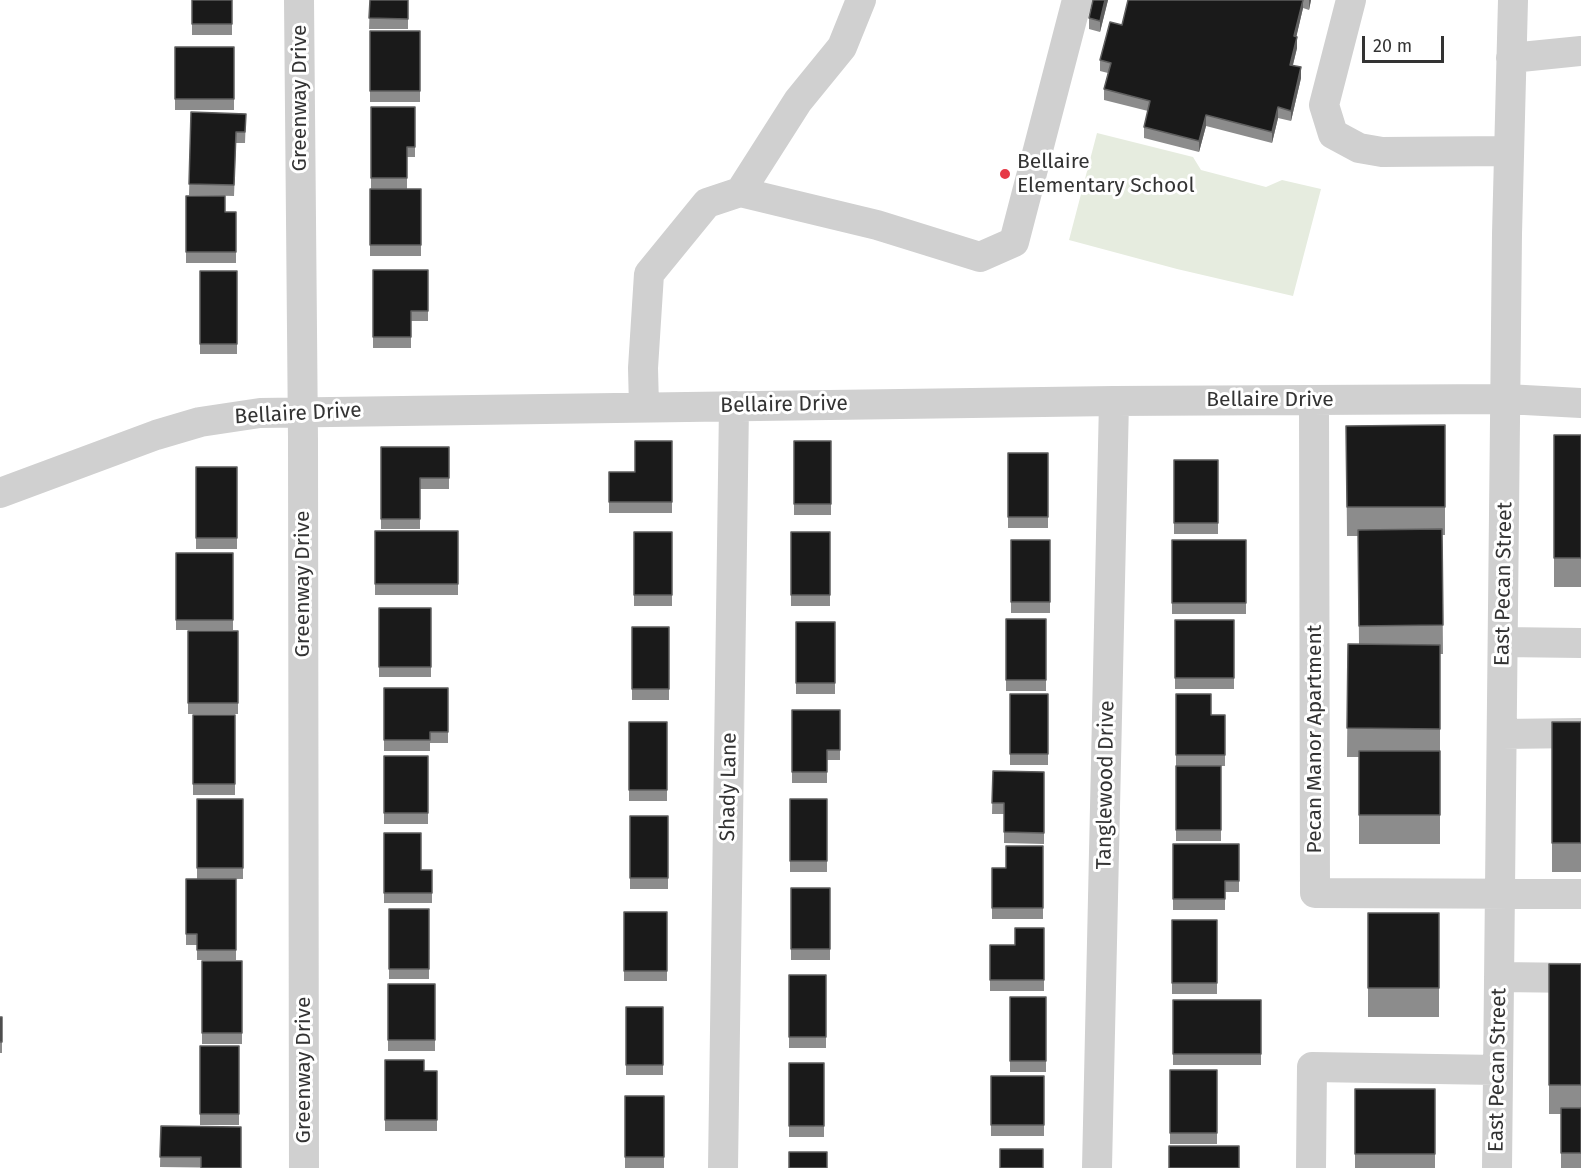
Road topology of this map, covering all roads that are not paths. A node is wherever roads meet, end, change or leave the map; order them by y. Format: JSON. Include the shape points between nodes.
{"nodes":[{"id":1,"x":299,"y":0,"type":"edge"},
{"id":2,"x":861,"y":0,"type":"edge"},
{"id":3,"x":1077,"y":0,"type":"edge"},
{"id":4,"x":1351,"y":0,"type":"edge"},
{"id":5,"x":1513,"y":0,"type":"edge"},
{"id":6,"x":1581,"y":51,"type":"edge"},
{"id":7,"x":1511,"y":58,"type":"junction"},
{"id":8,"x":1509,"y":151,"type":"junction"},
{"id":9,"x":740,"y":192,"type":"junction"},
{"id":10,"x":1506,"y":399,"type":"junction"},
{"id":11,"x":1314,"y":400,"type":"junction"},
{"id":12,"x":1114,"y":401,"type":"junction"},
{"id":13,"x":1581,"y":403,"type":"edge"},
{"id":14,"x":734,"y":406,"type":"junction"},
{"id":15,"x":644,"y":407,"type":"junction"},
{"id":16,"x":302,"y":411,"type":"junction"},
{"id":17,"x":0,"y":493,"type":"edge"},
{"id":18,"x":1503,"y":642,"type":"junction"},
{"id":19,"x":1581,"y":643,"type":"edge"},
{"id":20,"x":1581,"y":733,"type":"edge"},
{"id":21,"x":1502,"y":734,"type":"junction"},
{"id":22,"x":1500,"y":893,"type":"junction"},
{"id":23,"x":1581,"y":894,"type":"edge"},
{"id":24,"x":1499,"y":977,"type":"junction"},
{"id":25,"x":1581,"y":978,"type":"edge"},
{"id":26,"x":1498,"y":1070,"type":"junction"},
{"id":27,"x":304,"y":1168,"type":"edge"},
{"id":28,"x":723,"y":1168,"type":"edge"},
{"id":29,"x":1097,"y":1168,"type":"edge"},
{"id":30,"x":1311,"y":1168,"type":"edge"},
{"id":31,"x":1497,"y":1168,"type":"edge"}],
"edges":[{"from":1,"to":16,"type":"street","name":"Greenway Drive"},
{"from":2,"to":9,"type":"street","via":[[842,47],[798,101]]},
{"from":3,"to":9,"type":"street","via":[[1014,242],[980,257],[877,225]]},
{"from":4,"to":8,"type":"street","via":[[1324,105],[1333,134],[1359,148],[1382,152]]},
{"from":5,"to":7,"type":"street","name":"East Pecan Street"},
{"from":6,"to":7,"type":"street"},
{"from":7,"to":8,"type":"street","name":"East Pecan Street"},
{"from":8,"to":10,"type":"street","name":"East Pecan Street"},
{"from":9,"to":15,"type":"street","via":[[706,203],[650,274]]},
{"from":10,"to":11,"type":"street","name":"Bellaire Drive"},
{"from":10,"to":13,"type":"street","name":"Bellaire Drive"},
{"from":10,"to":18,"type":"street","name":"East Pecan Street"},
{"from":11,"to":12,"type":"street","name":"Bellaire Drive"},
{"from":11,"to":22,"type":"street","name":"Pecan Manor Apartment","via":[[1315,893]]},
{"from":12,"to":14,"type":"street","name":"Bellaire Drive"},
{"from":12,"to":29,"type":"street","name":"Tanglewood Drive"},
{"from":14,"to":15,"type":"street","name":"Bellaire Drive"},
{"from":14,"to":28,"type":"street","name":"Shady Lane"},
{"from":15,"to":16,"type":"street","name":"Bellaire Drive"},
{"from":16,"to":17,"type":"street","name":"Bellaire Drive","via":[[200,422]]},
{"from":16,"to":27,"type":"street","name":"Greenway Drive"},
{"from":18,"to":19,"type":"street"},
{"from":18,"to":21,"type":"street","name":"East Pecan Street"},
{"from":20,"to":21,"type":"street"},
{"from":21,"to":22,"type":"street","name":"East Pecan Street"},
{"from":22,"to":23,"type":"street"},
{"from":22,"to":24,"type":"street","name":"East Pecan Street"},
{"from":24,"to":25,"type":"street"},
{"from":24,"to":26,"type":"street","name":"East Pecan Street"},
{"from":26,"to":30,"type":"street","via":[[1312,1067]]},
{"from":26,"to":31,"type":"street","name":"East Pecan Street"}]}
